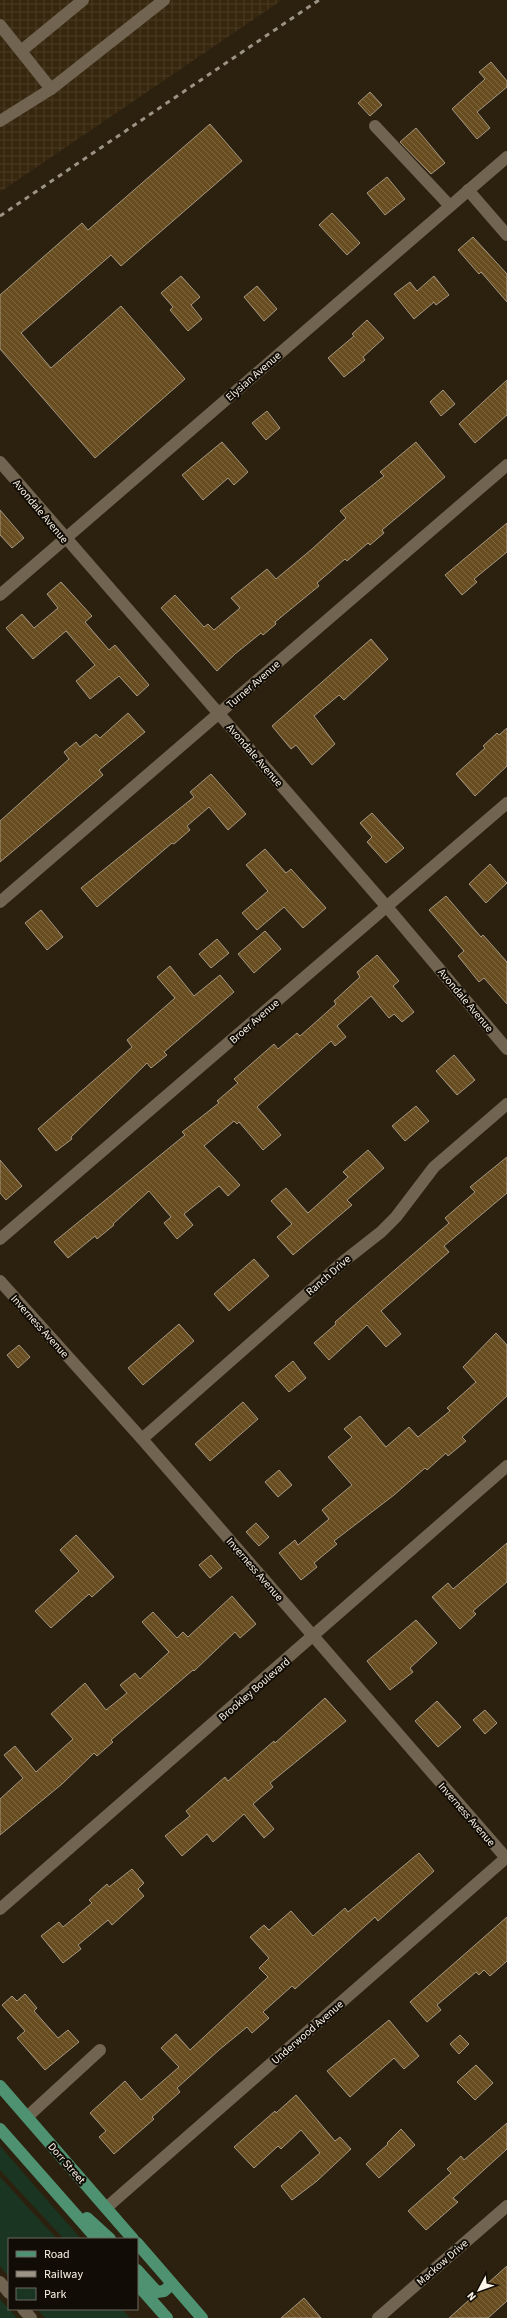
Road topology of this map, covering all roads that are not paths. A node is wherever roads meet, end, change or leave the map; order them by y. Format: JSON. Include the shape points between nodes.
{"nodes":[{"id":1,"x":83,"y":0,"type":"edge"},
{"id":2,"x":164,"y":0,"type":"edge"},
{"id":3,"x":0,"y":25,"type":"edge"},
{"id":4,"x":21,"y":51,"type":"junction"},
{"id":5,"x":51,"y":89,"type":"junction"},
{"id":6,"x":0,"y":121,"type":"edge"},
{"id":7,"x":375,"y":126,"type":"dead end"},
{"id":8,"x":507,"y":157,"type":"edge"},
{"id":9,"x":468,"y":190,"type":"junction"},
{"id":10,"x":450,"y":206,"type":"junction"},
{"id":11,"x":507,"y":235,"type":"edge"},
{"id":12,"x":0,"y":462,"type":"edge"},
{"id":13,"x":507,"y":465,"type":"edge"},
{"id":14,"x":64,"y":539,"type":"junction"},
{"id":15,"x":0,"y":595,"type":"edge"},
{"id":16,"x":219,"y":713,"type":"junction"},
{"id":17,"x":507,"y":803,"type":"edge"},
{"id":18,"x":0,"y":902,"type":"edge"},
{"id":19,"x":387,"y":907,"type":"junction"},
{"id":20,"x":507,"y":1049,"type":"edge"},
{"id":21,"x":507,"y":1104,"type":"edge"},
{"id":22,"x":0,"y":1239,"type":"edge"},
{"id":23,"x":0,"y":1280,"type":"edge"},
{"id":24,"x":142,"y":1440,"type":"junction"},
{"id":25,"x":507,"y":1466,"type":"edge"},
{"id":26,"x":314,"y":1637,"type":"junction"},
{"id":27,"x":507,"y":1858,"type":"edge"},
{"id":28,"x":0,"y":1909,"type":"edge"},
{"id":29,"x":100,"y":2050,"type":"dead end"},
{"id":30,"x":0,"y":2086,"type":"edge"},
{"id":31,"x":27,"y":2117,"type":"junction"},
{"id":32,"x":0,"y":2129,"type":"edge"},
{"id":33,"x":39,"y":2174,"type":"junction"},
{"id":34,"x":507,"y":2206,"type":"edge"},
{"id":35,"x":106,"y":2208,"type":"junction"},
{"id":36,"x":96,"y":2238,"type":"edge"},
{"id":37,"x":109,"y":2238,"type":"edge"},
{"id":38,"x":132,"y":2238,"type":"edge"},
{"id":39,"x":138,"y":2244,"type":"edge"},
{"id":40,"x":138,"y":2271,"type":"edge"},
{"id":41,"x":0,"y":2282,"type":"edge"},
{"id":42,"x":172,"y":2284,"type":"junction"},
{"id":43,"x":138,"y":2285,"type":"edge"},
{"id":44,"x":8,"y":2292,"type":"edge"},
{"id":45,"x":24,"y":2310,"type":"edge"},
{"id":46,"x":31,"y":2318,"type":"edge"},
{"id":47,"x":167,"y":2318,"type":"edge"},
{"id":48,"x":202,"y":2318,"type":"edge"},
{"id":49,"x":378,"y":2318,"type":"edge"}],
"edges":[{"from":1,"to":4,"type":"street"},
{"from":2,"to":5,"type":"street"},
{"from":3,"to":4,"type":"street"},
{"from":4,"to":5,"type":"street"},
{"from":5,"to":6,"type":"street"},
{"from":7,"to":10,"type":"street"},
{"from":8,"to":9,"type":"street","name":"Elysian Avenue"},
{"from":9,"to":10,"type":"street","name":"Elysian Avenue"},
{"from":9,"to":11,"type":"street"},
{"from":10,"to":14,"type":"street","name":"Elysian Avenue"},
{"from":12,"to":14,"type":"street","name":"Avondale Avenue"},
{"from":13,"to":16,"type":"street","name":"Turner Avenue"},
{"from":14,"to":15,"type":"street","name":"Elysian Avenue"},
{"from":14,"to":16,"type":"street","name":"Avondale Avenue"},
{"from":16,"to":18,"type":"street","name":"Turner Avenue"},
{"from":16,"to":19,"type":"street","name":"Avondale Avenue"},
{"from":17,"to":19,"type":"street","name":"Broer Avenue"},
{"from":19,"to":20,"type":"street","name":"Avondale Avenue"},
{"from":19,"to":22,"type":"street","name":"Broer Avenue"},
{"from":21,"to":24,"type":"street","name":"Ranch Drive","via":[[434,1167],[396,1217],[381,1232],[344,1261]]},
{"from":23,"to":24,"type":"street","name":"Inverness Avenue"},
{"from":24,"to":26,"type":"street","name":"Inverness Avenue"},
{"from":25,"to":26,"type":"street","name":"Brookley Boulevard"},
{"from":26,"to":27,"type":"street","name":"Inverness Avenue"},
{"from":26,"to":28,"type":"street","name":"Brookley Boulevard"},
{"from":27,"to":35,"type":"street","name":"Underwood Avenue"},
{"from":29,"to":31,"type":"street"},
{"from":30,"to":31,"type":"main road","name":"Dorr Street"},
{"from":31,"to":35,"type":"main road","name":"Dorr Street"},
{"from":32,"to":33,"type":"main road"},
{"from":33,"to":36,"type":"main road"},
{"from":33,"to":37,"type":"main road"},
{"from":34,"to":49,"type":"street","name":"Mackow Drive"},
{"from":35,"to":38,"type":"main road","name":"Dorr Street"},
{"from":39,"to":42,"type":"main road"},
{"from":40,"to":42,"type":"main road","via":[[157,2292],[164,2291]]},
{"from":41,"to":44,"type":"street"},
{"from":42,"to":48,"type":"main road"},
{"from":43,"to":47,"type":"main road"},
{"from":45,"to":46,"type":"street"}]}
